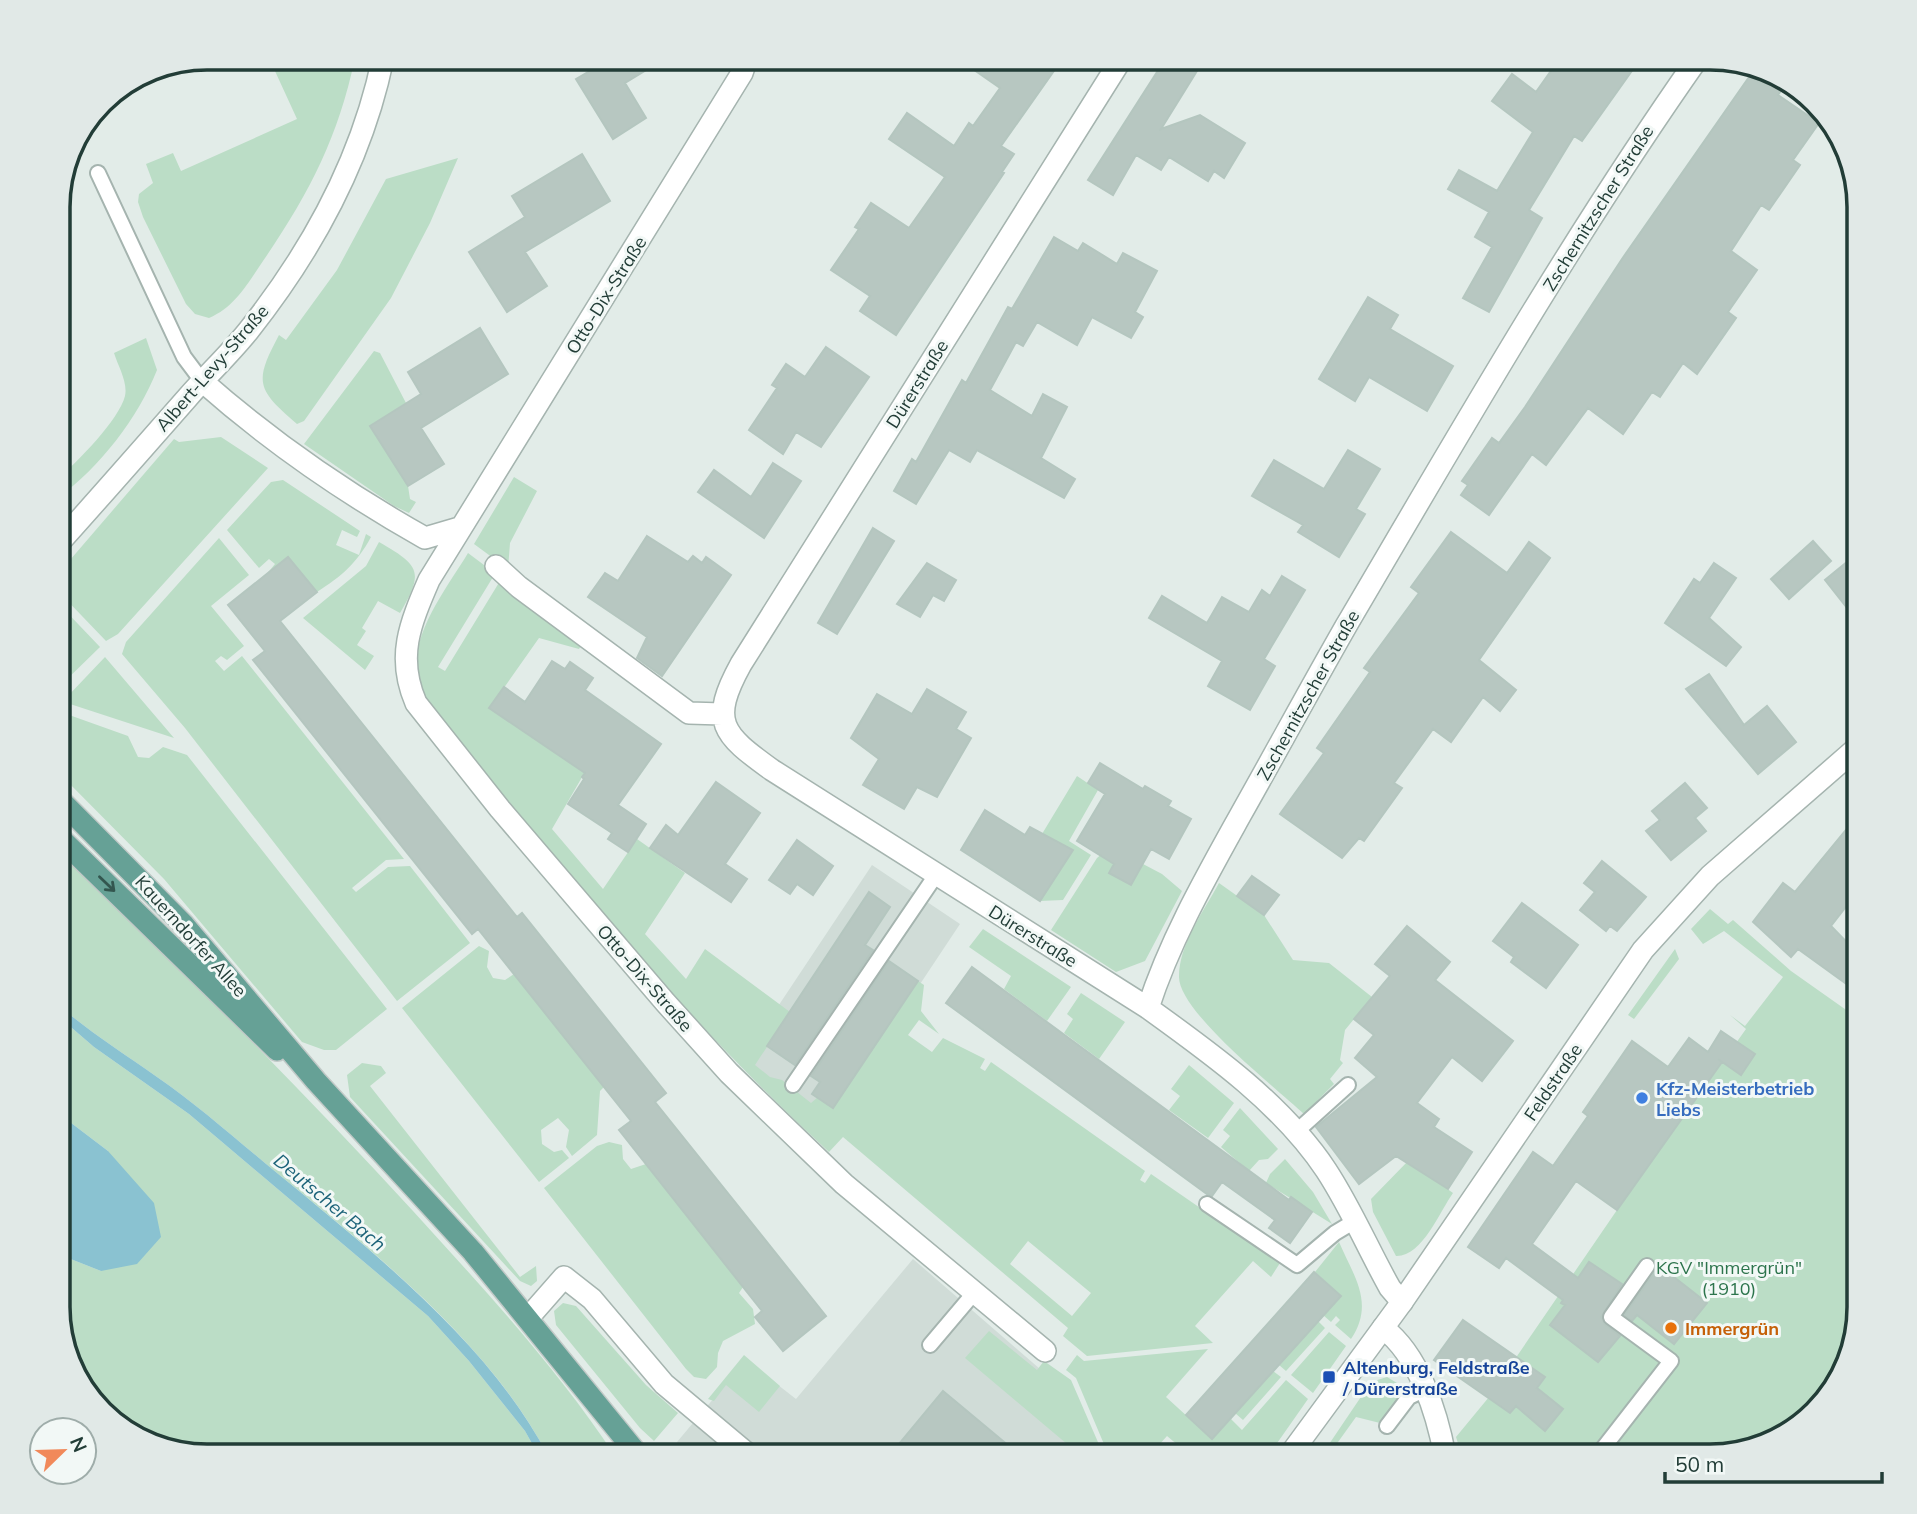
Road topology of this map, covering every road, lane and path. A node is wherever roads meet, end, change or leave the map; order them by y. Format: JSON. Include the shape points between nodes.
{"nodes":[{"id":1,"x":380,"y":70,"type":"edge"},
{"id":2,"x":741,"y":70,"type":"edge"},
{"id":3,"x":1114,"y":70,"type":"edge"},
{"id":4,"x":1690,"y":70,"type":"edge"},
{"id":5,"x":98,"y":173,"type":"dead end"},
{"id":6,"x":202,"y":381,"type":"junction"},
{"id":7,"x":459,"y":528,"type":"junction"},
{"id":8,"x":70,"y":530,"type":"edge"},
{"id":9,"x":496,"y":566,"type":"dead end"},
{"id":10,"x":722,"y":714,"type":"junction"},
{"id":11,"x":1847,"y":756,"type":"edge"},
{"id":12,"x":70,"y":810,"type":"edge"},
{"id":13,"x":70,"y":848,"type":"edge"},
{"id":14,"x":936,"y":875,"type":"junction"},
{"id":15,"x":1148,"y":1008,"type":"junction"},
{"id":16,"x":316,"y":1081,"type":"junction"},
{"id":17,"x":793,"y":1085,"type":"dead end"},
{"id":18,"x":1348,"y":1085,"type":"dead end"},
{"id":19,"x":1297,"y":1131,"type":"junction"},
{"id":20,"x":1208,"y":1204,"type":"dead end"},
{"id":21,"x":1355,"y":1221,"type":"junction"},
{"id":22,"x":1647,"y":1266,"type":"dead end"},
{"id":23,"x":974,"y":1293,"type":"junction"},
{"id":24,"x":1402,"y":1302,"type":"junction"},
{"id":25,"x":528,"y":1318,"type":"junction"},
{"id":26,"x":1383,"y":1328,"type":"junction"},
{"id":27,"x":930,"y":1345,"type":"dead end"},
{"id":28,"x":1045,"y":1351,"type":"dead end"},
{"id":29,"x":1424,"y":1390,"type":"junction"},
{"id":30,"x":1387,"y":1426,"type":"dead end"},
{"id":31,"x":621,"y":1434,"type":"junction"},
{"id":32,"x":626,"y":1444,"type":"edge"},
{"id":33,"x":629,"y":1444,"type":"edge"},
{"id":34,"x":736,"y":1444,"type":"edge"},
{"id":35,"x":1298,"y":1444,"type":"edge"},
{"id":36,"x":1441,"y":1444,"type":"edge"},
{"id":37,"x":1607,"y":1444,"type":"edge"}],
"edges":[{"from":1,"to":6,"type":"street","name":"Albert-Levy-Straße","via":[[362,139],[329,212],[248,332]]},
{"from":2,"to":7,"type":"street","name":"Otto-Dix-Straße"},
{"from":3,"to":10,"type":"street","name":"Dürerstraße","via":[[741,664],[725,692]]},
{"from":4,"to":15,"type":"street","name":"Zschernitzscher Straße","via":[[1507,351],[1317,676],[1211,868],[1160,970]]},
{"from":5,"to":6,"type":"lane","via":[[184,357]]},
{"from":6,"to":7,"type":"street","via":[[309,466],[387,519],[425,538]]},
{"from":6,"to":8,"type":"street","name":"Albert-Levy-Straße"},
{"from":7,"to":23,"type":"street","name":"Otto-Dix-Straße","via":[[409,626],[405,667],[416,704],[517,829],[729,1073],[844,1184]]},
{"from":9,"to":10,"type":"street","via":[[689,713]]},
{"from":10,"to":14,"type":"street","name":"Dürerstraße","via":[[725,728],[756,759]]},
{"from":11,"to":24,"type":"street","name":"Feldstraße","via":[[1710,876],[1643,950]]},
{"from":12,"to":16,"type":"main road","name":"Kauerndorfer Allee","via":[[184,925]]},
{"from":13,"to":16,"type":"main road","name":"Kauerndorfer Allee","one_way":true,"via":[[278,1052]]},
{"from":14,"to":15,"type":"street","name":"Dürerstraße"},
{"from":14,"to":17,"type":"lane"},
{"from":15,"to":19,"type":"street","via":[[1199,1045]]},
{"from":16,"to":25,"type":"main road","name":"Kauerndorfer Allee"},
{"from":18,"to":19,"type":"lane"},
{"from":19,"to":21,"type":"street"},
{"from":20,"to":21,"type":"lane","via":[[1297,1265]]},
{"from":21,"to":24,"type":"street"},
{"from":22,"to":37,"type":"lane","via":[[1611,1317],[1671,1361]]},
{"from":23,"to":27,"type":"lane"},
{"from":23,"to":28,"type":"street","name":"Otto-Dix-Straße"},
{"from":24,"to":26,"type":"street","name":"Feldstraße"},
{"from":25,"to":31,"type":"main road","name":"Kauerndorfer Allee"},
{"from":25,"to":34,"type":"street","via":[[564,1277],[592,1299],[664,1384]]},
{"from":26,"to":29,"type":"street","via":[[1404,1347]]},
{"from":26,"to":35,"type":"street","name":"Feldstraße"},
{"from":29,"to":30,"type":"lane","via":[[1409,1397]]},
{"from":29,"to":36,"type":"street"},
{"from":31,"to":32,"type":"main road","name":"Kauerndorfer Allee"},
{"from":31,"to":33,"type":"main road","name":"Kauerndorfer Allee"}]}
